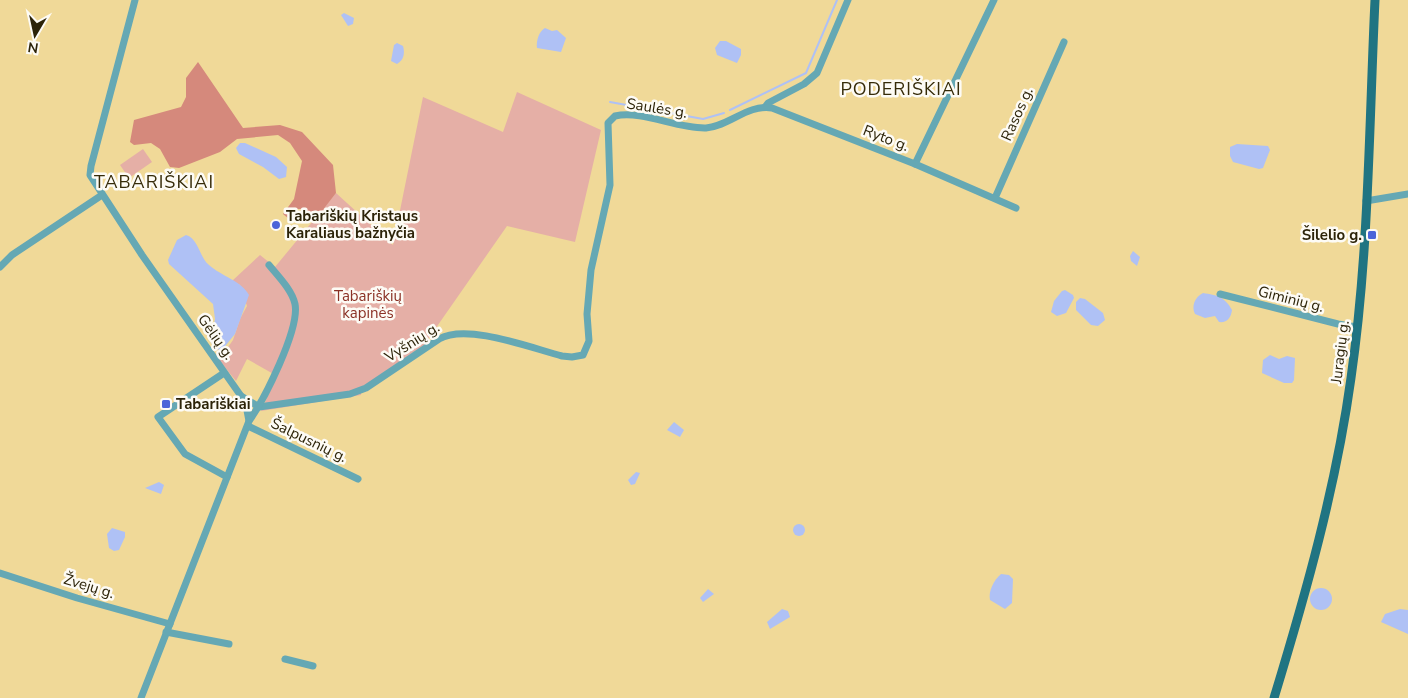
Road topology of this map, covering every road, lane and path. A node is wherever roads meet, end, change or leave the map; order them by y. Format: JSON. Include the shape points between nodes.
{"nodes":[{"id":1,"x":134,"y":0,"type":"edge"},
{"id":2,"x":848,"y":0,"type":"edge"},
{"id":3,"x":994,"y":0,"type":"edge"},
{"id":4,"x":1375,"y":0,"type":"edge"},
{"id":5,"x":1064,"y":42,"type":"dead end"},
{"id":6,"x":765,"y":107,"type":"junction"},
{"id":7,"x":915,"y":164,"type":"junction"},
{"id":8,"x":1408,"y":194,"type":"edge"},
{"id":9,"x":102,"y":195,"type":"junction"},
{"id":10,"x":996,"y":198,"type":"junction"},
{"id":11,"x":1366,"y":201,"type":"junction"},
{"id":12,"x":1016,"y":208,"type":"dead end"},
{"id":13,"x":269,"y":266,"type":"dead end"},
{"id":14,"x":0,"y":267,"type":"edge"},
{"id":15,"x":1220,"y":294,"type":"dead end"},
{"id":16,"x":1357,"y":327,"type":"junction"},
{"id":17,"x":583,"y":355,"type":"joint"},
{"id":18,"x":224,"y":373,"type":"junction"},
{"id":19,"x":241,"y":396,"type":"junction"},
{"id":20,"x":259,"y":407,"type":"junction"},
{"id":21,"x":248,"y":424,"type":"junction"},
{"id":22,"x":227,"y":477,"type":"junction"},
{"id":23,"x":358,"y":479,"type":"dead end"},
{"id":24,"x":0,"y":573,"type":"edge"},
{"id":25,"x":170,"y":624,"type":"junction"},
{"id":26,"x":166,"y":632,"type":"junction"},
{"id":27,"x":229,"y":644,"type":"dead end"},
{"id":28,"x":285,"y":660,"type":"dead end"},
{"id":29,"x":312,"y":666,"type":"dead end"},
{"id":30,"x":141,"y":698,"type":"edge"},
{"id":31,"x":1274,"y":698,"type":"edge"}],
"edges":[{"from":1,"to":9,"type":"street","name":"Gėlių g.","via":[[91,166],[90,175]]},
{"from":2,"to":6,"type":"street","name":"Saulės g.","via":[[816,73]]},
{"from":3,"to":7,"type":"street"},
{"from":4,"to":11,"type":"main road","name":"Juragių g."},
{"from":5,"to":10,"type":"street","name":"Rasos g."},
{"from":6,"to":7,"type":"street","name":"Ryto g."},
{"from":6,"to":17,"type":"street","name":"Saulės g.","via":[[710,128],[687,127],[629,115],[610,119],[610,185],[591,270],[587,314],[589,341]]},
{"from":7,"to":10,"type":"street","name":"Ryto g."},
{"from":8,"to":11,"type":"street"},
{"from":9,"to":14,"type":"street","via":[[12,255]]},
{"from":9,"to":18,"type":"street","name":"Gėlių g."},
{"from":10,"to":12,"type":"street","name":"Ryto g."},
{"from":11,"to":16,"type":"main road","name":"Juragių g."},
{"from":13,"to":20,"type":"street","via":[[291,295],[295,306],[288,344]]},
{"from":15,"to":16,"type":"street","name":"Giminių g."},
{"from":16,"to":31,"type":"main road","name":"Juragių g.","via":[[1345,418],[1327,507]]},
{"from":17,"to":20,"type":"street","name":"Vyšnių g.","via":[[562,356],[479,335],[452,333],[358,391]]},
{"from":18,"to":19,"type":"street","name":"Gėlių g."},
{"from":18,"to":22,"type":"street","via":[[158,417],[185,454]]},
{"from":19,"to":20,"type":"street"},
{"from":19,"to":21,"type":"street","name":"Gėlių g.","via":[[246,405]]},
{"from":20,"to":21,"type":"street"},
{"from":21,"to":22,"type":"street"},
{"from":21,"to":23,"type":"street","name":"Šalpusnių g."},
{"from":22,"to":25,"type":"street"},
{"from":24,"to":25,"type":"street","name":"Žvejų g."},
{"from":25,"to":26,"type":"street"},
{"from":26,"to":27,"type":"street"},
{"from":26,"to":30,"type":"street"},
{"from":28,"to":29,"type":"street"}]}
